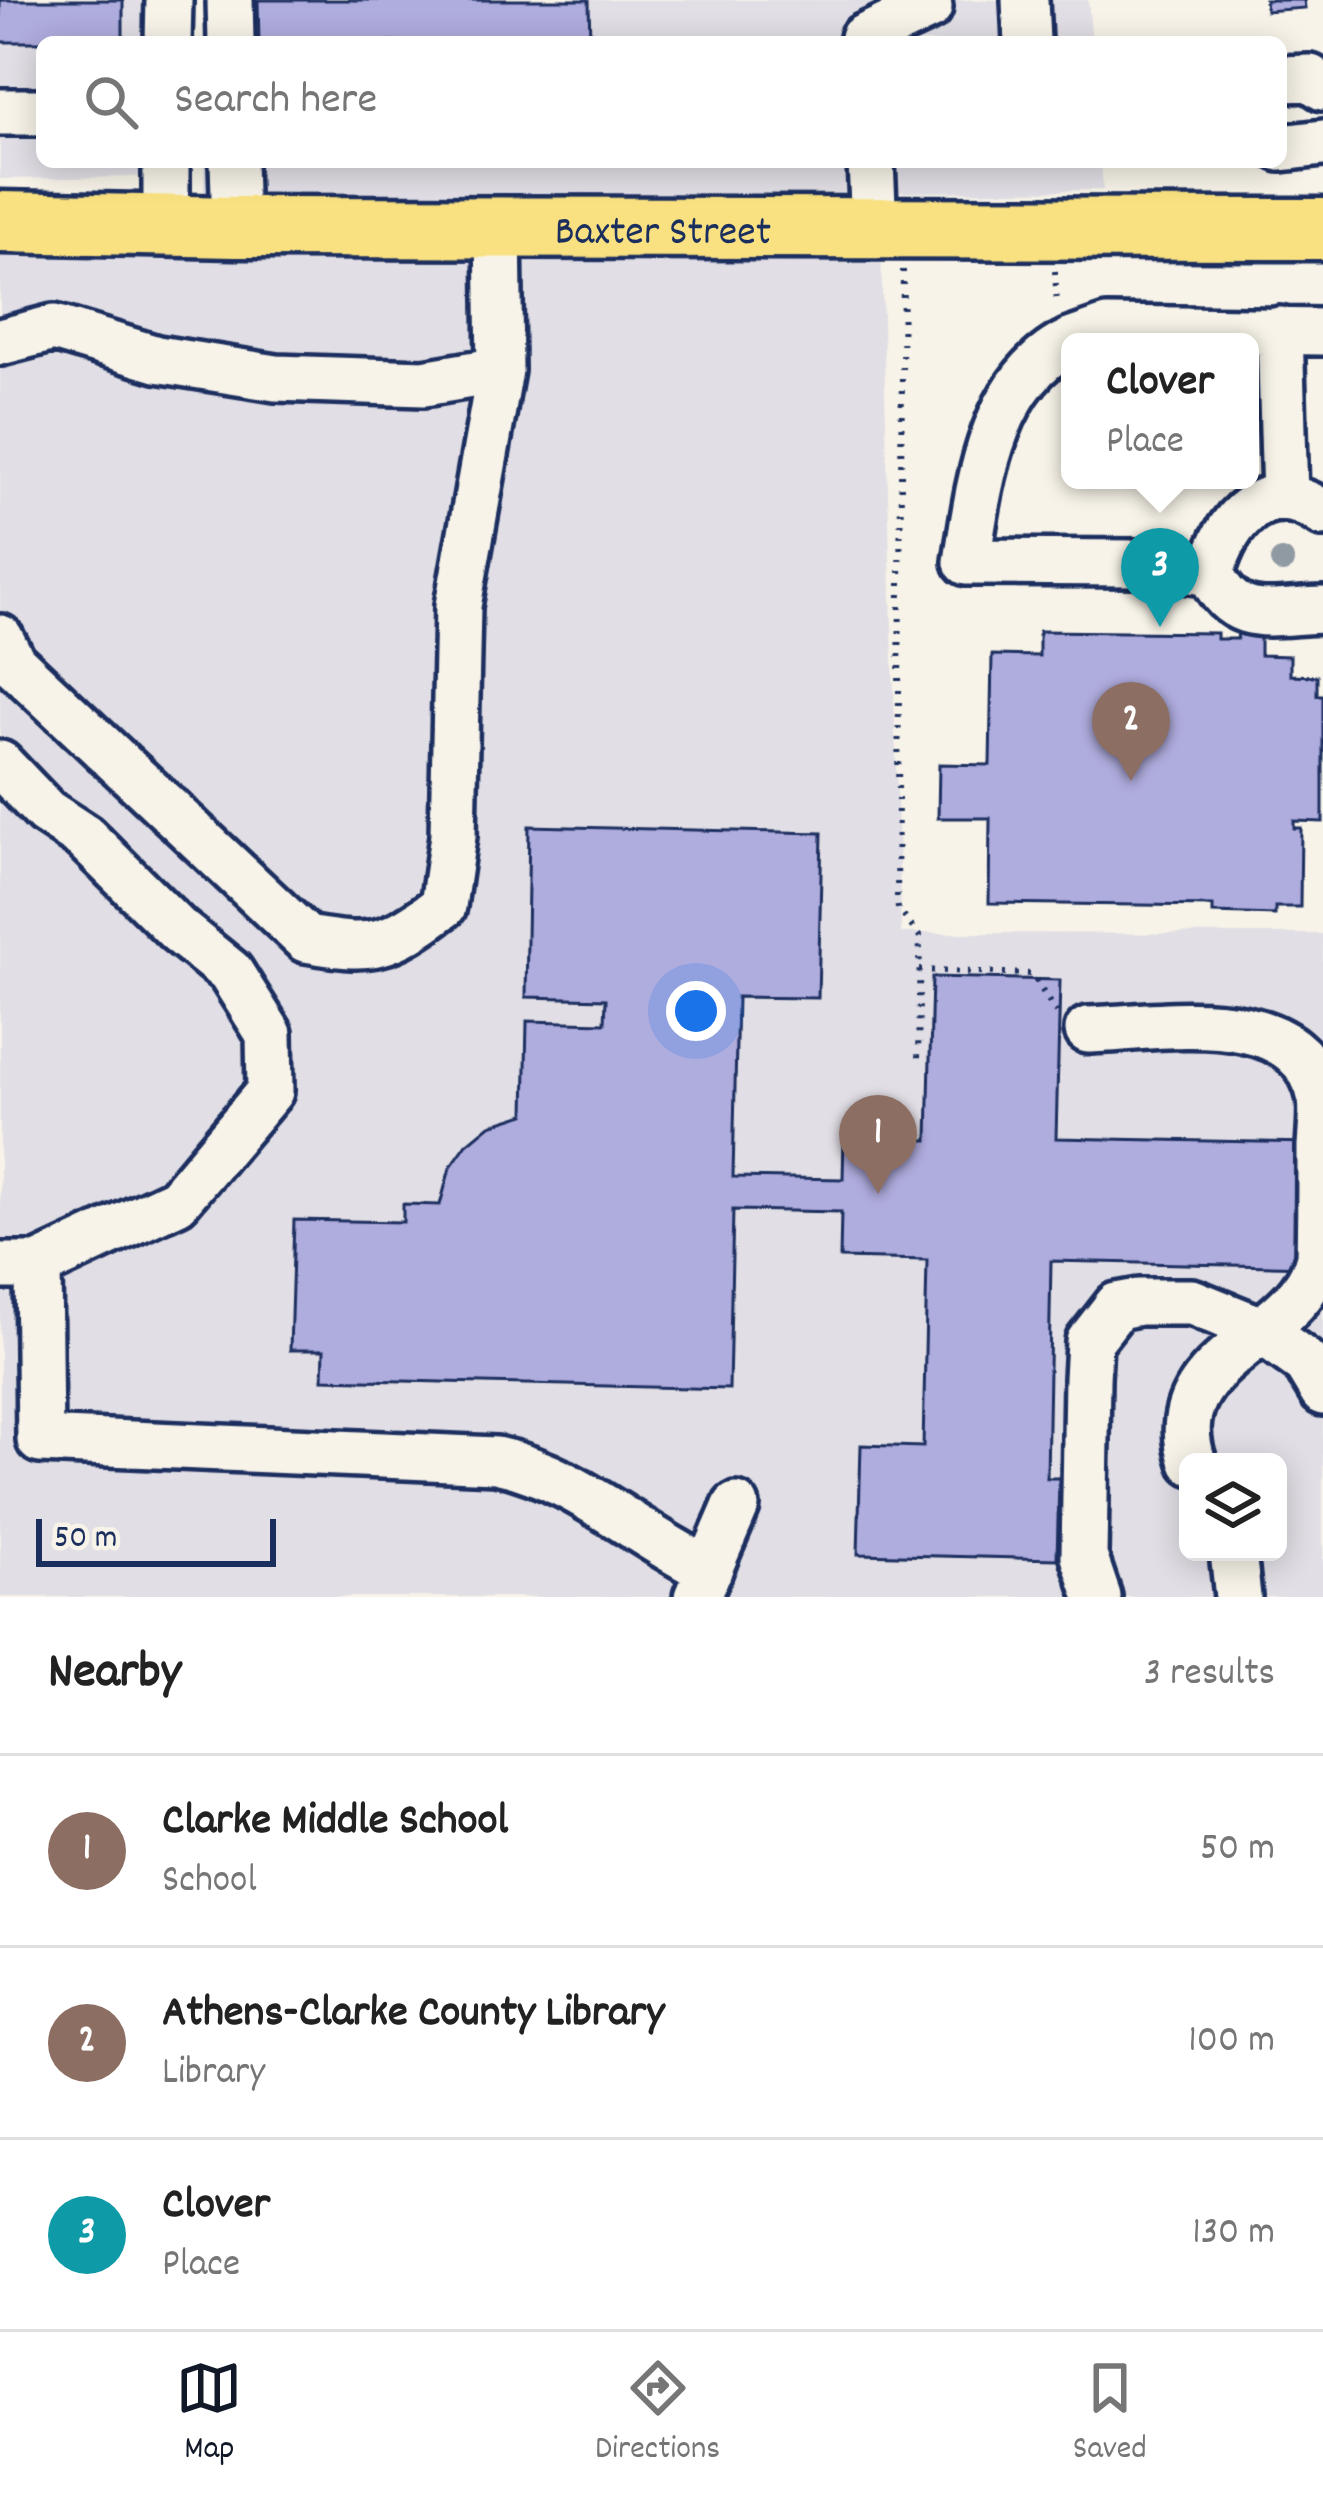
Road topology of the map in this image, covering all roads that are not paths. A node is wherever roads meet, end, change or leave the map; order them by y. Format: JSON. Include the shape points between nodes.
{"nodes":[{"id":1,"x":169,"y":0,"type":"edge"},
{"id":2,"x":230,"y":0,"type":"edge"},
{"id":3,"x":1024,"y":0,"type":"edge"},
{"id":4,"x":930,"y":16,"type":"edge"},
{"id":5,"x":862,"y":27,"type":"edge"},
{"id":6,"x":168,"y":36,"type":"edge"},
{"id":7,"x":231,"y":36,"type":"edge"},
{"id":8,"x":1027,"y":36,"type":"edge"},
{"id":9,"x":1287,"y":80,"type":"edge"},
{"id":10,"x":1323,"y":87,"type":"edge"},
{"id":11,"x":0,"y":112,"type":"edge"},
{"id":12,"x":36,"y":112,"type":"edge"},
{"id":13,"x":1323,"y":143,"type":"edge"},
{"id":14,"x":1287,"y":147,"type":"edge"},
{"id":15,"x":166,"y":168,"type":"edge"},
{"id":16,"x":233,"y":168,"type":"edge"},
{"id":17,"x":872,"y":168,"type":"edge"},
{"id":18,"x":0,"y":222,"type":"edge"},
{"id":19,"x":166,"y":225,"type":"junction"},
{"id":20,"x":498,"y":226,"type":"junction"},
{"id":21,"x":235,"y":227,"type":"junction"},
{"id":22,"x":1323,"y":229,"type":"edge"},
{"id":23,"x":888,"y":246,"type":"junction"},
{"id":24,"x":1302,"y":331,"type":"edge"},
{"id":25,"x":1096,"y":333,"type":"edge"},
{"id":26,"x":0,"y":342,"type":"edge"},
{"id":27,"x":1061,"y":346,"type":"edge"},
{"id":28,"x":500,"y":370,"type":"junction"},
{"id":29,"x":1304,"y":505,"type":"edge"},
{"id":30,"x":1211,"y":573,"type":"junction"},
{"id":31,"x":1323,"y":610,"type":"edge"},
{"id":32,"x":0,"y":638,"type":"edge"},
{"id":33,"x":0,"y":764,"type":"edge"},
{"id":34,"x":1088,"y":1030,"type":"road end"},
{"id":35,"x":19,"y":1266,"type":"edge"},
{"id":36,"x":1261,"y":1330,"type":"junction"},
{"id":37,"x":1323,"y":1392,"type":"edge"},
{"id":38,"x":1191,"y":1453,"type":"edge"},
{"id":39,"x":736,"y":1506,"type":"dead end"},
{"id":40,"x":1234,"y":1561,"type":"edge"},
{"id":41,"x":703,"y":1583,"type":"edge"},
{"id":42,"x":1098,"y":1597,"type":"edge"},
{"id":43,"x":1238,"y":1597,"type":"edge"}],
"edges":[{"from":1,"to":6,"type":"lane"},
{"from":2,"to":7,"type":"lane"},
{"from":3,"to":8,"type":"lane"},
{"from":4,"to":5,"type":"lane"},
{"from":9,"to":10,"type":"lane","via":[[1310,78]]},
{"from":11,"to":12,"type":"lane"},
{"from":13,"to":14,"type":"lane"},
{"from":15,"to":19,"type":"lane"},
{"from":16,"to":21,"type":"lane"},
{"from":17,"to":23,"type":"lane"},
{"from":18,"to":19,"type":"main road","name":"Baxter Street"},
{"from":19,"to":21,"type":"main road","name":"Baxter Street"},
{"from":20,"to":21,"type":"main road","name":"Baxter Street"},
{"from":20,"to":23,"type":"main road","name":"Baxter Street"},
{"from":20,"to":28,"type":"lane"},
{"from":22,"to":23,"type":"main road","name":"Baxter Street"},
{"from":24,"to":25,"type":"lane"},
{"from":24,"to":29,"type":"lane"},
{"from":26,"to":28,"type":"lane","via":[[54,328],[157,359],[276,378],[424,383]]},
{"from":27,"to":30,"type":"lane","via":[[1006,409],[979,489],[968,562],[1143,562]]},
{"from":28,"to":32,"type":"lane","via":[[458,606],[443,906],[405,935],[359,948],[306,939],[13,663]]},
{"from":29,"to":30,"type":"lane","via":[[1263,501],[1244,512],[1226,531]]},
{"from":30,"to":31,"type":"lane","via":[[1221,596],[1241,611]]},
{"from":33,"to":35,"type":"lane","via":[[230,972],[269,1034],[270,1091],[177,1201]]},
{"from":34,"to":36,"type":"lane","via":[[1237,1026],[1270,1035],[1311,1074],[1321,1100],[1319,1257],[1303,1294]]},
{"from":35,"to":41,"type":"lane","via":[[40,1440],[525,1466],[570,1485]]},
{"from":36,"to":37,"type":"lane","via":[[1305,1362]]},
{"from":36,"to":38,"type":"lane","via":[[1218,1365],[1195,1398],[1185,1419]]},
{"from":36,"to":42,"type":"lane","via":[[1192,1303],[1139,1302],[1117,1306],[1089,1342],[1084,1556]]},
{"from":39,"to":41,"type":"lane"},
{"from":40,"to":43,"type":"lane"}]}
